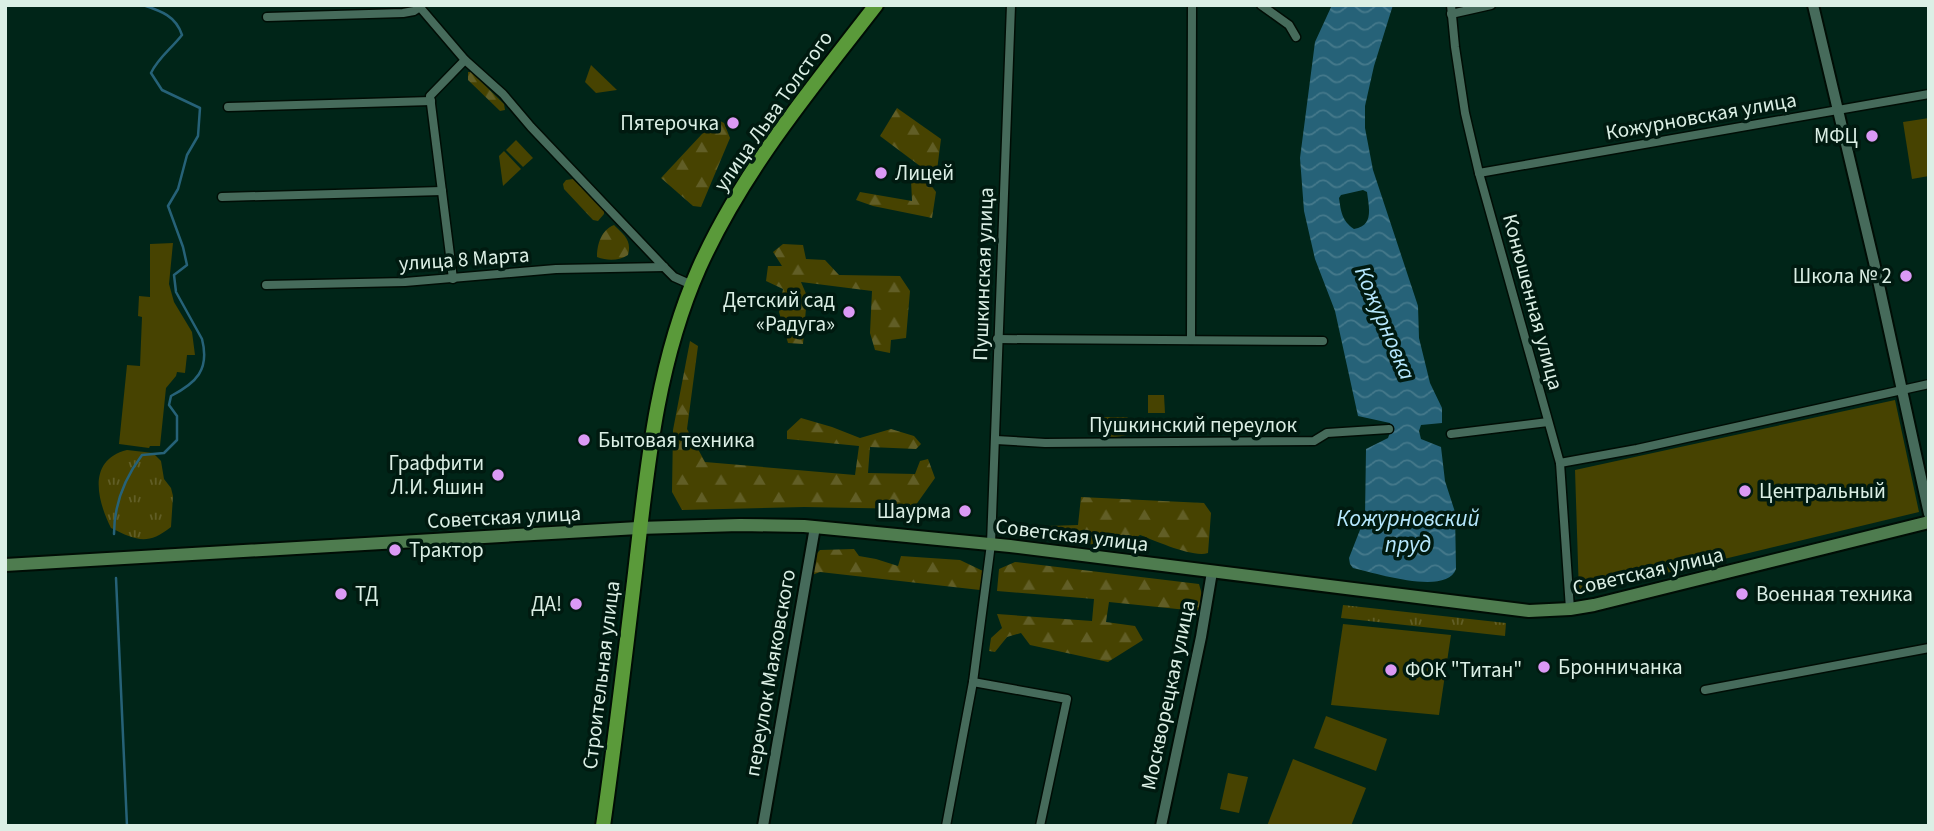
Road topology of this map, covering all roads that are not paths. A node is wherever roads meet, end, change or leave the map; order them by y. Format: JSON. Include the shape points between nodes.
{"nodes":[{"id":1,"x":876,"y":5,"type":"edge"},
{"id":2,"x":1012,"y":5,"type":"edge"},
{"id":3,"x":1192,"y":5,"type":"edge"},
{"id":4,"x":1261,"y":5,"type":"edge"},
{"id":5,"x":1491,"y":5,"type":"edge"},
{"id":6,"x":1813,"y":5,"type":"edge"},
{"id":7,"x":419,"y":6,"type":"edge"},
{"id":8,"x":1451,"y":9,"type":"edge"},
{"id":9,"x":267,"y":17,"type":"dead end"},
{"id":10,"x":1296,"y":37,"type":"dead end"},
{"id":11,"x":465,"y":60,"type":"junction"},
{"id":12,"x":1929,"y":94,"type":"edge"},
{"id":13,"x":431,"y":101,"type":"junction"},
{"id":14,"x":228,"y":107,"type":"dead end"},
{"id":15,"x":1837,"y":110,"type":"junction"},
{"id":16,"x":1479,"y":173,"type":"junction"},
{"id":17,"x":442,"y":191,"type":"junction"},
{"id":18,"x":222,"y":197,"type":"dead end"},
{"id":19,"x":664,"y":267,"type":"junction"},
{"id":20,"x":453,"y":279,"type":"junction"},
{"id":21,"x":266,"y":285,"type":"dead end"},
{"id":22,"x":692,"y":285,"type":"junction"},
{"id":23,"x":998,"y":339,"type":"junction"},
{"id":24,"x":1191,"y":340,"type":"junction"},
{"id":25,"x":1323,"y":341,"type":"dead end"},
{"id":26,"x":1929,"y":384,"type":"edge"},
{"id":27,"x":1902,"y":390,"type":"junction"},
{"id":28,"x":1548,"y":422,"type":"junction"},
{"id":29,"x":1389,"y":429,"type":"dead end"},
{"id":30,"x":1451,"y":434,"type":"dead end"},
{"id":31,"x":996,"y":440,"type":"junction"},
{"id":32,"x":1560,"y":463,"type":"junction"},
{"id":33,"x":1929,"y":514,"type":"edge"},
{"id":34,"x":1929,"y":522,"type":"edge"},
{"id":35,"x":815,"y":527,"type":"junction"},
{"id":36,"x":638,"y":528,"type":"junction"},
{"id":37,"x":991,"y":544,"type":"junction"},
{"id":38,"x":5,"y":565,"type":"edge"},
{"id":39,"x":1212,"y":572,"type":"junction"},
{"id":40,"x":1570,"y":609,"type":"junction"},
{"id":41,"x":1929,"y":648,"type":"edge"},
{"id":42,"x":973,"y":682,"type":"junction"},
{"id":43,"x":1704,"y":690,"type":"dead end"},
{"id":44,"x":603,"y":826,"type":"edge"},
{"id":45,"x":763,"y":826,"type":"edge"},
{"id":46,"x":946,"y":826,"type":"edge"},
{"id":47,"x":1040,"y":826,"type":"edge"},
{"id":48,"x":1161,"y":826,"type":"edge"}],
"edges":[{"from":1,"to":22,"type":"highway","name":"улица Льва Толстого","via":[[753,168]]},
{"from":2,"to":23,"type":"street","name":"Пушкинская улица"},
{"from":3,"to":24,"type":"street"},
{"from":4,"to":10,"type":"street","via":[[1289,25]]},
{"from":5,"to":8,"type":"street"},
{"from":6,"to":15,"type":"street"},
{"from":7,"to":9,"type":"street","via":[[403,13]]},
{"from":7,"to":11,"type":"street"},
{"from":8,"to":16,"type":"street","name":"Конюшенная улица","via":[[1465,113]]},
{"from":11,"to":13,"type":"street","via":[[430,96]]},
{"from":11,"to":19,"type":"street","via":[[517,109]]},
{"from":12,"to":15,"type":"street","name":"Кожурновская улица"},
{"from":13,"to":14,"type":"street"},
{"from":13,"to":17,"type":"street"},
{"from":15,"to":16,"type":"street","name":"Кожурновская улица"},
{"from":15,"to":27,"type":"street"},
{"from":16,"to":28,"type":"street","name":"Конюшенная улица"},
{"from":17,"to":18,"type":"street"},
{"from":17,"to":20,"type":"street"},
{"from":19,"to":20,"type":"street","name":"улица 8 Марта","via":[[556,269]]},
{"from":19,"to":22,"type":"street"},
{"from":20,"to":21,"type":"street","name":"улица 8 Марта"},
{"from":22,"to":36,"type":"highway","name":"улица Льва Толстого","via":[[667,358]]},
{"from":23,"to":24,"type":"street"},
{"from":23,"to":31,"type":"street","name":"Пушкинская улица"},
{"from":24,"to":25,"type":"street"},
{"from":26,"to":27,"type":"street"},
{"from":27,"to":32,"type":"street"},
{"from":27,"to":33,"type":"street"},
{"from":28,"to":30,"type":"street"},
{"from":28,"to":32,"type":"street","name":"Конюшенная улица"},
{"from":29,"to":31,"type":"street","name":"Пушкинский переулок","via":[[1326,433],[1314,441]]},
{"from":31,"to":37,"type":"street","name":"Пушкинская улица"},
{"from":32,"to":40,"type":"street","name":"Конюшенная улица"},
{"from":34,"to":40,"type":"main road","name":"Советская улица"},
{"from":35,"to":36,"type":"main road","name":"Советская улица"},
{"from":35,"to":37,"type":"main road","name":"Советская улица"},
{"from":35,"to":45,"type":"street","name":"переулок Маяковского"},
{"from":36,"to":38,"type":"main road","name":"Советская улица"},
{"from":36,"to":44,"type":"highway","name":"Строительная улица"},
{"from":37,"to":39,"type":"main road","name":"Советская улица"},
{"from":37,"to":42,"type":"street","name":"Пушкинская улица"},
{"from":39,"to":40,"type":"main road","name":"Советская улица","via":[[1486,607]]},
{"from":39,"to":48,"type":"street","name":"Москворецкая улица"},
{"from":41,"to":43,"type":"street"},
{"from":42,"to":46,"type":"street","name":"Пушкинская улица"},
{"from":42,"to":47,"type":"street","via":[[1067,699]]}]}
